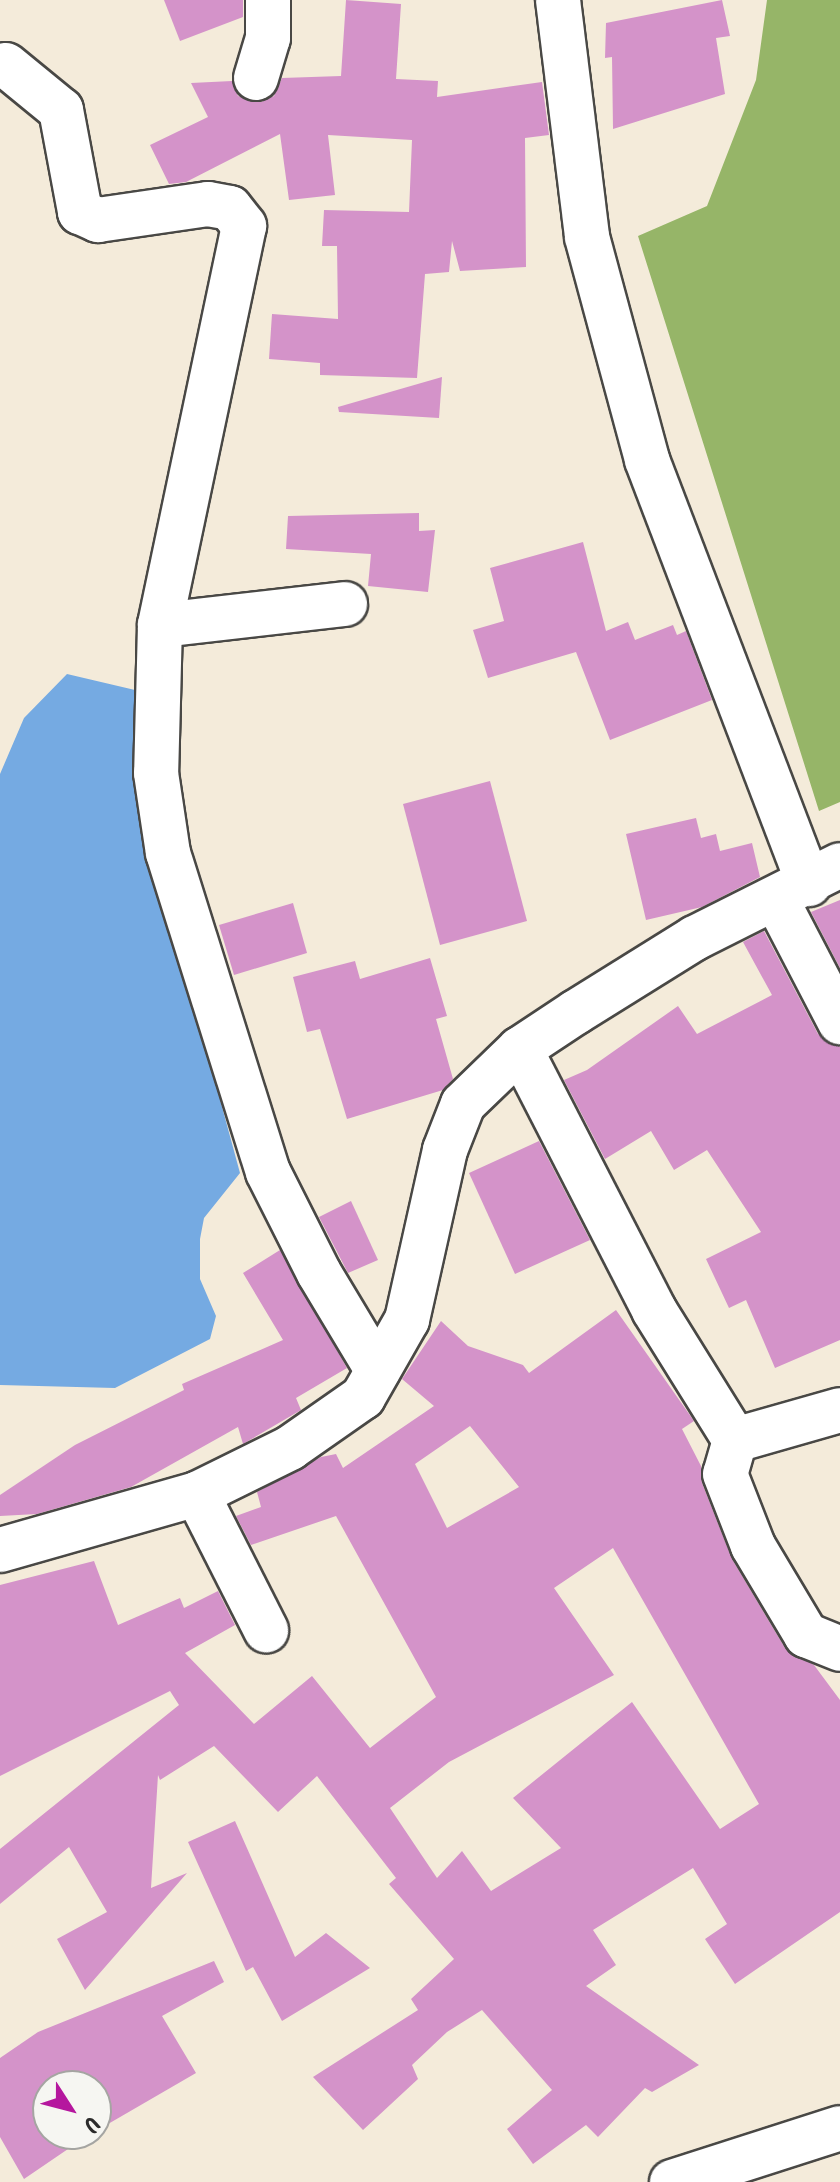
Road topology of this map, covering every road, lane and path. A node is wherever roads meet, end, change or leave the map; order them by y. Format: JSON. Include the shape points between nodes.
{"nodes":[{"id":1,"x":268,"y":0,"type":"edge"},
{"id":2,"x":558,"y":0,"type":"edge"},
{"id":3,"x":6,"y":65,"type":"dead end"},
{"id":4,"x":256,"y":78,"type":"dead end"},
{"id":5,"x":345,"y":604,"type":"dead end"},
{"id":6,"x":160,"y":625,"type":"junction"},
{"id":7,"x":808,"y":883,"type":"edge"},
{"id":8,"x":840,"y":1022,"type":"edge"},
{"id":9,"x":520,"y":1049,"type":"junction"},
{"id":10,"x":378,"y":1371,"type":"junction"},
{"id":11,"x":840,"y":1410,"type":"edge"},
{"id":12,"x":735,"y":1440,"type":"junction"},
{"id":13,"x":197,"y":1494,"type":"junction"},
{"id":14,"x":0,"y":1550,"type":"edge"},
{"id":15,"x":266,"y":1630,"type":"dead end"},
{"id":16,"x":840,"y":1649,"type":"edge"},
{"id":17,"x":840,"y":2128,"type":"edge"},
{"id":18,"x":672,"y":2182,"type":"edge"}],
"edges":[{"from":1,"to":4,"type":"street","via":[[268,38]]},
{"from":2,"to":7,"type":"street","via":[[587,237],[647,460]]},
{"from":3,"to":6,"type":"street","via":[[61,110],[80,212],[98,220],[208,204],[230,208],[244,226]]},
{"from":5,"to":6,"type":"street"},
{"from":6,"to":10,"type":"street","via":[[155,652],[156,773],[172,867],[268,1172],[319,1273]]},
{"from":7,"to":8,"type":"street"},
{"from":7,"to":9,"type":"street","via":[[695,938]]},
{"from":9,"to":10,"type":"street","via":[[463,1104],[445,1150],[407,1320]]},
{"from":9,"to":12,"type":"street","via":[[654,1310]]},
{"from":10,"to":13,"type":"street","via":[[363,1397],[290,1448]]},
{"from":11,"to":12,"type":"street"},
{"from":12,"to":16,"type":"street","via":[[725,1474],[753,1546],[806,1635]]},
{"from":13,"to":14,"type":"street"},
{"from":13,"to":15,"type":"street"},
{"from":17,"to":18,"type":"street"}]}
